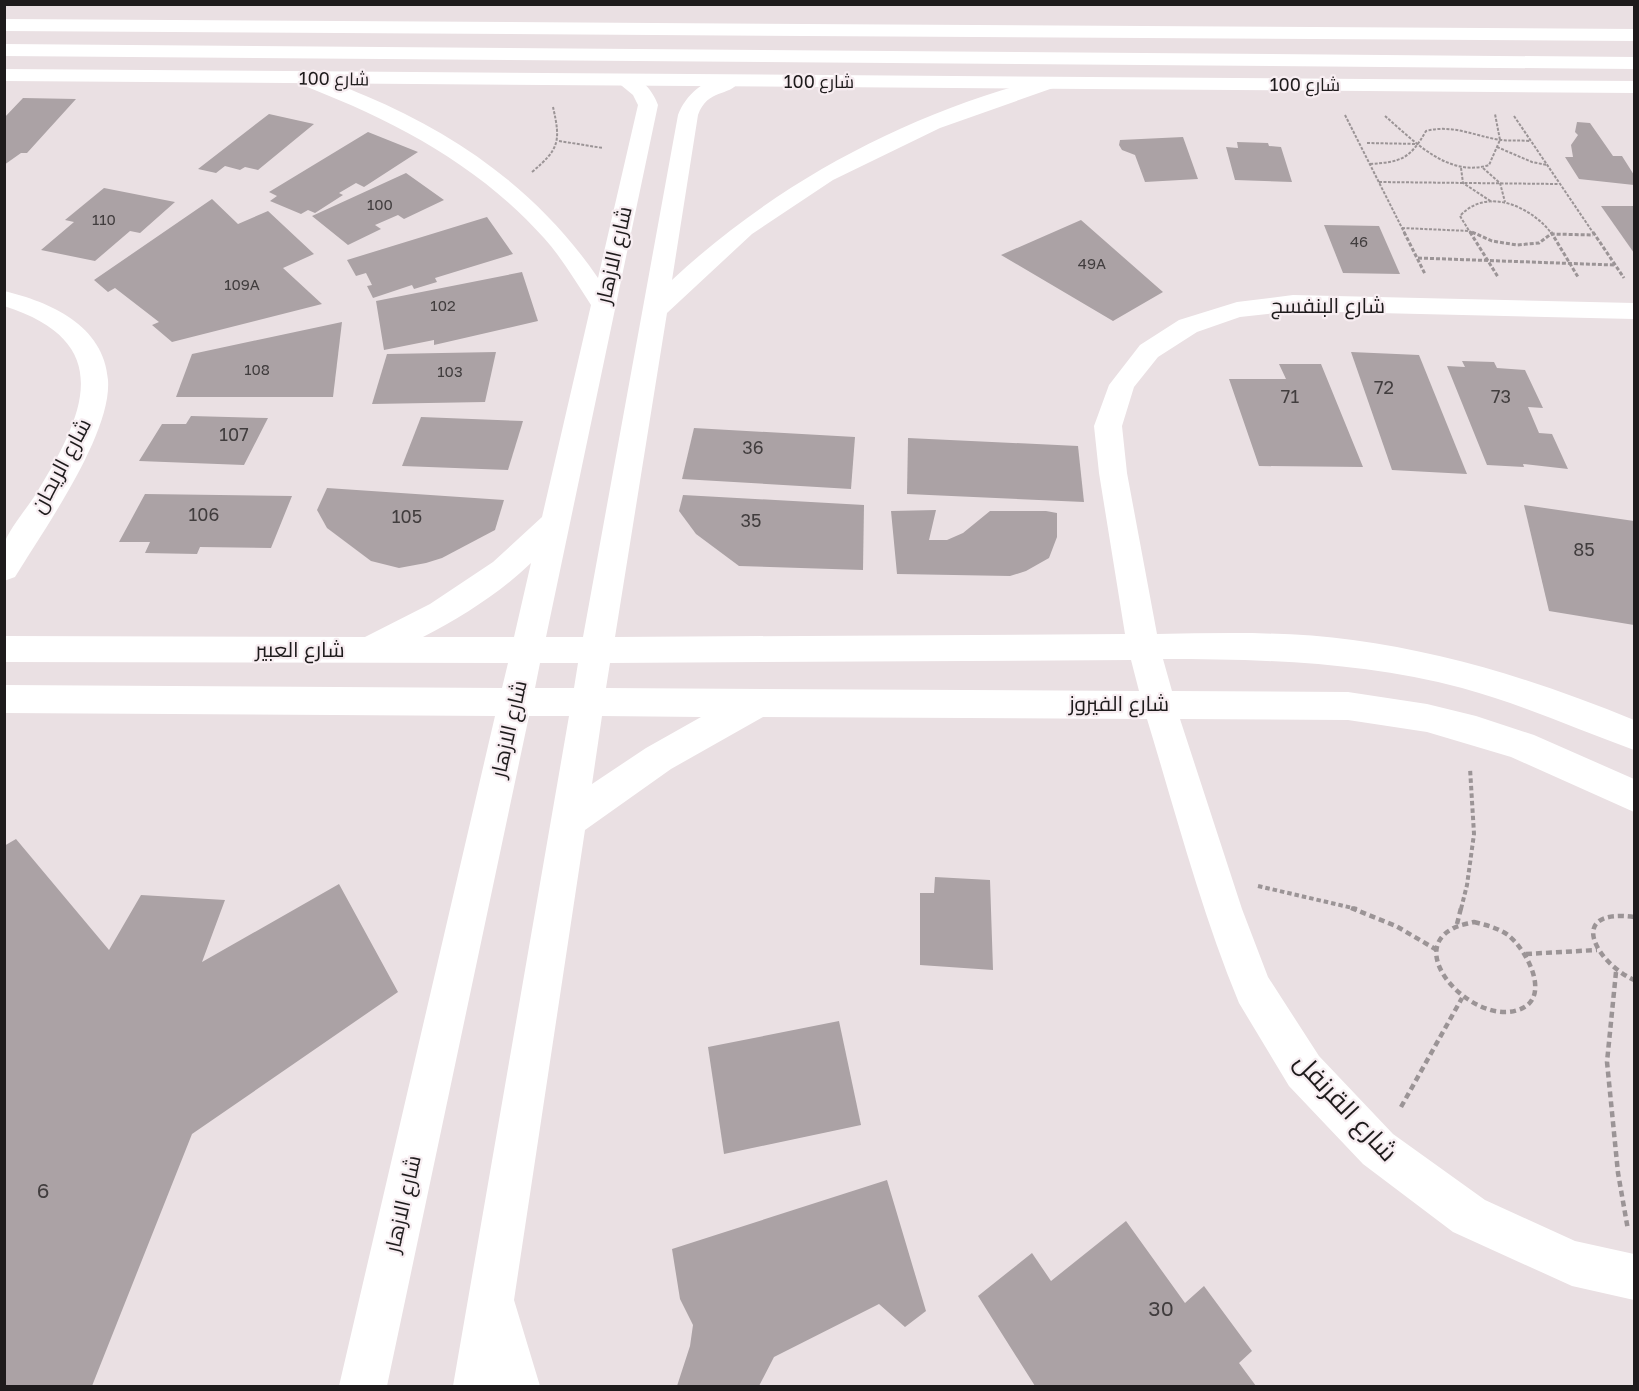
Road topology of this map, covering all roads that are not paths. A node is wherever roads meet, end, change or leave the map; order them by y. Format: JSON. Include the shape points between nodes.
{"nodes":[{"id":1,"x":6,"y":15,"type":"edge"},
{"id":2,"x":1635,"y":35,"type":"edge"},
{"id":3,"x":4,"y":51,"type":"edge"},
{"id":4,"x":470,"y":55,"type":"junction"},
{"id":5,"x":900,"y":58,"type":"junction"},
{"id":6,"x":1635,"y":63,"type":"edge"},
{"id":7,"x":4,"y":75,"type":"edge"},
{"id":8,"x":301,"y":78,"type":"junction"},
{"id":9,"x":459,"y":80,"type":"junction"},
{"id":10,"x":626,"y":81,"type":"junction"},
{"id":11,"x":729,"y":82,"type":"junction"},
{"id":12,"x":903,"y":82,"type":"junction"},
{"id":13,"x":1046,"y":84,"type":"junction"},
{"id":14,"x":1635,"y":87,"type":"edge"},
{"id":15,"x":645,"y":115,"type":"junction"},
{"id":16,"x":688,"y":116,"type":"junction"},
{"id":17,"x":4,"y":298,"type":"edge"},
{"id":18,"x":603,"y":304,"type":"junction"},
{"id":19,"x":1527,"y":309,"type":"junction"},
{"id":20,"x":655,"y":310,"type":"junction"},
{"id":21,"x":1635,"y":311,"type":"edge"},
{"id":22,"x":1635,"y":336,"type":"edge"},
{"id":23,"x":554,"y":523,"type":"junction"},
{"id":24,"x":4,"y":569,"type":"edge"},
{"id":25,"x":1143,"y":646,"type":"junction"},
{"id":26,"x":4,"y":649,"type":"edge"},
{"id":27,"x":368,"y":650,"type":"junction"},
{"id":28,"x":526,"y":650,"type":"junction"},
{"id":29,"x":596,"y":651,"type":"junction"},
{"id":30,"x":4,"y":699,"type":"edge"},
{"id":31,"x":516,"y":700,"type":"junction"},
{"id":32,"x":588,"y":700,"type":"junction"},
{"id":33,"x":761,"y":702,"type":"junction"},
{"id":34,"x":1159,"y":704,"type":"junction"},
{"id":35,"x":1635,"y":735,"type":"edge"},
{"id":36,"x":1635,"y":796,"type":"edge"},
{"id":37,"x":569,"y":821,"type":"junction"},
{"id":38,"x":1632,"y":1260,"type":"edge"},
{"id":39,"x":491,"y":1298,"type":"junction"},
{"id":40,"x":363,"y":1386,"type":"edge"},
{"id":41,"x":477,"y":1386,"type":"edge"},
{"id":42,"x":516,"y":1386,"type":"edge"}],
"edges":[{"from":1,"to":2,"type":"street","via":[[841,22]]},
{"from":3,"to":4,"type":"street","name":"شارع 100"},
{"from":4,"to":5,"type":"street","name":"شارع 100"},
{"from":4,"to":9,"type":"street"},
{"from":5,"to":6,"type":"street","name":"شارع 100"},
{"from":5,"to":12,"type":"street"},
{"from":7,"to":8,"type":"street","name":"شارع 100"},
{"from":8,"to":9,"type":"street","name":"شارع 100"},
{"from":8,"to":18,"type":"street","via":[[420,129],[510,190],[552,233]]},
{"from":9,"to":10,"type":"street","name":"شارع 100"},
{"from":10,"to":11,"type":"street","name":"شارع 100"},
{"from":10,"to":15,"type":"street","name":"شارع الازهار","via":[[645,96]]},
{"from":11,"to":12,"type":"street","name":"شارع 100"},
{"from":11,"to":16,"type":"street","via":[[699,95]]},
{"from":12,"to":13,"type":"street","name":"شارع 100"},
{"from":13,"to":14,"type":"street","name":"شارع 100"},
{"from":13,"to":20,"type":"street","via":[[926,125],[812,183],[705,262]]},
{"from":15,"to":16,"type":"street","via":[[668,110]]},
{"from":15,"to":18,"type":"street","name":"شارع الازهار"},
{"from":16,"to":20,"type":"street"},
{"from":17,"to":24,"type":"street","name":"شارع الريحان","via":[[41,310],[69,328],[88,353],[95,383],[90,418]]},
{"from":18,"to":23,"type":"street","name":"شارع الازهار"},
{"from":19,"to":21,"type":"street","name":"شارع البنفسج"},
{"from":19,"to":22,"type":"street"},
{"from":19,"to":25,"type":"street","name":"شارع البنفسج","via":[[1293,303],[1237,310],[1188,326],[1149,351],[1122,385],[1108,426]]},
{"from":20,"to":29,"type":"street"},
{"from":23,"to":27,"type":"street","via":[[504,570],[450,607]]},
{"from":23,"to":28,"type":"street","name":"شارع الازهار"},
{"from":25,"to":29,"type":"street"},
{"from":25,"to":34,"type":"street","name":"شارع البنفسج"},
{"from":25,"to":35,"type":"street","via":[[1248,646],[1353,653],[1463,675],[1576,710]]},
{"from":26,"to":27,"type":"street","name":"شارع العبير"},
{"from":27,"to":28,"type":"street","name":"شارع العبير"},
{"from":28,"to":29,"type":"street","name":"شارع العبير"},
{"from":28,"to":31,"type":"street","name":"شارع الازهار"},
{"from":29,"to":32,"type":"street"},
{"from":30,"to":31,"type":"street"},
{"from":31,"to":32,"type":"street"},
{"from":31,"to":40,"type":"street","name":"شارع الازهار"},
{"from":32,"to":33,"type":"street","name":"شارع الفيروز"},
{"from":32,"to":37,"type":"street"},
{"from":33,"to":34,"type":"street","name":"شارع الفيروز"},
{"from":33,"to":37,"type":"street","via":[[664,753]]},
{"from":34,"to":36,"type":"street","name":"شارع الفيروز","via":[[1348,706],[1466,728],[1522,745]]},
{"from":34,"to":38,"type":"street","name":"شارع القرنفل","via":[[1253,989],[1304,1071],[1378,1149],[1469,1216],[1572,1263]]},
{"from":37,"to":39,"type":"street"},
{"from":39,"to":41,"type":"street"},
{"from":39,"to":42,"type":"street"}]}
